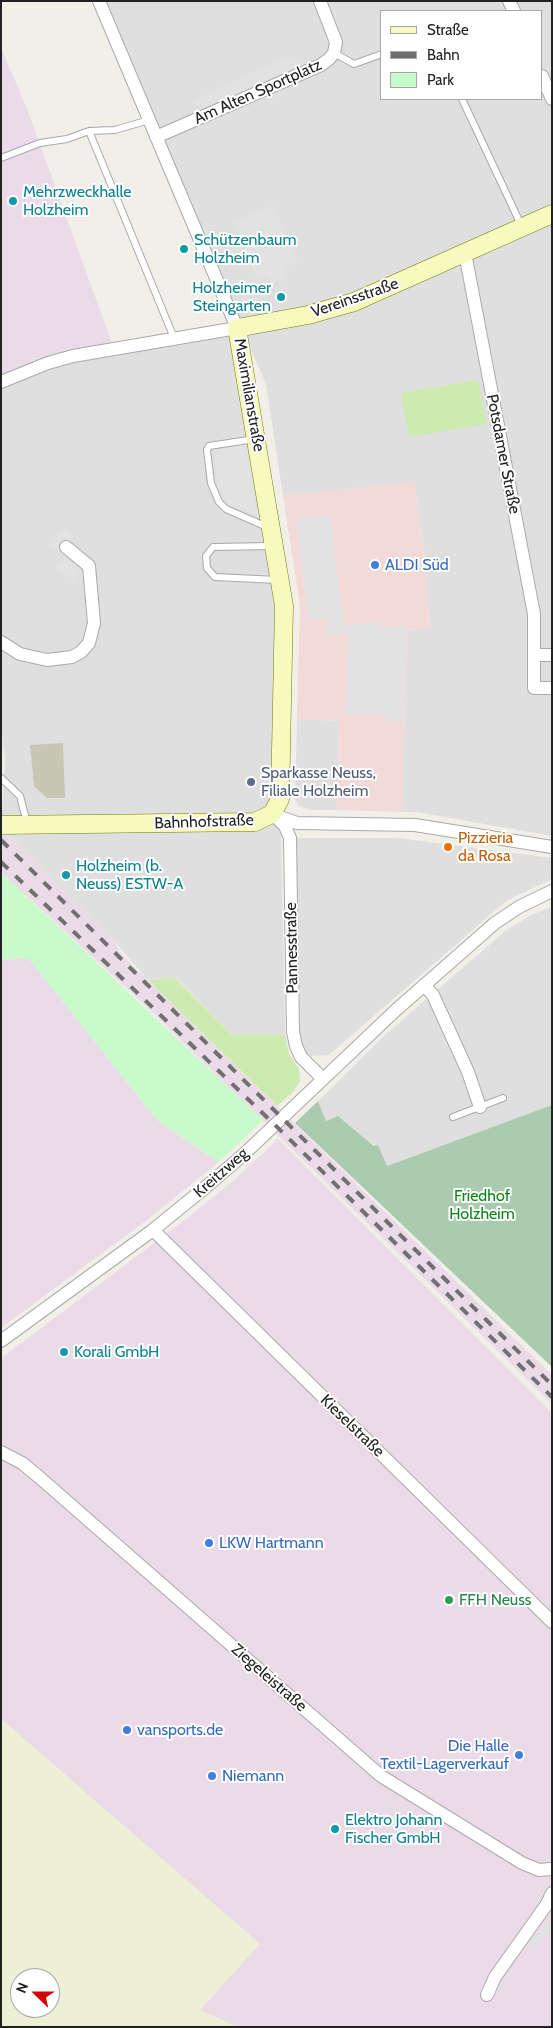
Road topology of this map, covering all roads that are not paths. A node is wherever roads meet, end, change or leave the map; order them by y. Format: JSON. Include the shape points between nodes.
{"nodes":[{"id":1,"x":98,"y":1,"type":"edge"},
{"id":2,"x":320,"y":1,"type":"edge"},
{"id":3,"x":334,"y":53,"type":"junction"},
{"id":4,"x":380,"y":55,"type":"edge"},
{"id":5,"x":543,"y":78,"type":"edge"},
{"id":6,"x":552,"y":99,"type":"edge"},
{"id":7,"x":462,"y":100,"type":"edge"},
{"id":8,"x":148,"y":120,"type":"junction"},
{"id":9,"x":89,"y":131,"type":"junction"},
{"id":10,"x":156,"y":137,"type":"junction"},
{"id":11,"x":1,"y":158,"type":"edge"},
{"id":12,"x":552,"y":214,"type":"edge"},
{"id":13,"x":522,"y":227,"type":"junction"},
{"id":14,"x":465,"y":253,"type":"junction"},
{"id":15,"x":237,"y":328,"type":"junction"},
{"id":16,"x":174,"y":338,"type":"junction"},
{"id":17,"x":1,"y":382,"type":"edge"},
{"id":18,"x":256,"y":438,"type":"junction"},
{"id":19,"x":273,"y":538,"type":"junction"},
{"id":20,"x":66,"y":547,"type":"dead end"},
{"id":21,"x":279,"y":580,"type":"junction"},
{"id":22,"x":1,"y":642,"type":"edge"},
{"id":23,"x":534,"y":655,"type":"junction"},
{"id":24,"x":552,"y":656,"type":"edge"},
{"id":25,"x":552,"y":688,"type":"edge"},
{"id":26,"x":1,"y":778,"type":"edge"},
{"id":27,"x":272,"y":814,"type":"junction"},
{"id":28,"x":27,"y":824,"type":"junction"},
{"id":29,"x":1,"y":825,"type":"edge"},
{"id":30,"x":552,"y":847,"type":"edge"},
{"id":31,"x":552,"y":891,"type":"edge"},
{"id":32,"x":424,"y":985,"type":"junction"},
{"id":33,"x":322,"y":1079,"type":"junction"},
{"id":34,"x":503,"y":1098,"type":"dead end"},
{"id":35,"x":480,"y":1107,"type":"junction"},
{"id":36,"x":453,"y":1117,"type":"dead end"},
{"id":37,"x":153,"y":1230,"type":"junction"},
{"id":38,"x":1,"y":1341,"type":"edge"},
{"id":39,"x":1,"y":1452,"type":"edge"},
{"id":40,"x":552,"y":1622,"type":"edge"},
{"id":41,"x":552,"y":1869,"type":"edge"},
{"id":42,"x":552,"y":1876,"type":"edge"},
{"id":43,"x":552,"y":1893,"type":"edge"},
{"id":44,"x":487,"y":1995,"type":"dead end"}],
"edges":[{"from":1,"to":8,"type":"street","name":"Maximilianstraße"},
{"from":2,"to":3,"type":"street","name":"Am Alten Sportplatz","via":[[335,37]]},
{"from":3,"to":4,"type":"lane","via":[[354,64]]},
{"from":3,"to":10,"type":"street","name":"Am Alten Sportplatz","via":[[321,65]]},
{"from":5,"to":6,"type":"street"},
{"from":7,"to":13,"type":"lane"},
{"from":8,"to":9,"type":"lane","via":[[115,130]]},
{"from":8,"to":10,"type":"street","name":"Maximilianstraße"},
{"from":9,"to":11,"type":"lane","via":[[67,139],[40,143]]},
{"from":9,"to":16,"type":"lane"},
{"from":10,"to":15,"type":"street","name":"Maximilianstraße"},
{"from":12,"to":13,"type":"main road","name":"Vereinsstraße"},
{"from":13,"to":14,"type":"main road","name":"Vereinsstraße"},
{"from":14,"to":15,"type":"main road","name":"Vereinsstraße","via":[[354,302],[308,315]]},
{"from":14,"to":23,"type":"street","name":"Potsdamer Straße","via":[[534,614]]},
{"from":15,"to":16,"type":"street","name":"Vereinsstraße"},
{"from":15,"to":18,"type":"main road","name":"Maximilianstraße"},
{"from":16,"to":17,"type":"street","name":"Vereinsstraße","via":[[72,356]]},
{"from":18,"to":19,"type":"main road","name":"Maximilianstraße"},
{"from":18,"to":19,"type":"lane","via":[[209,446],[211,483],[219,502],[226,509]]},
{"from":19,"to":21,"type":"main road","name":"Maximilianstraße"},
{"from":19,"to":21,"type":"lane","via":[[213,546],[206,556],[207,568],[216,577]]},
{"from":20,"to":22,"type":"street","via":[[89,566],[94,623],[89,643],[72,657],[47,660],[20,654]]},
{"from":21,"to":27,"type":"main road","name":"Maximilianstraße","via":[[284,630],[280,800]]},
{"from":23,"to":24,"type":"street"},
{"from":23,"to":25,"type":"street","name":"Potsdamer Straße","via":[[534,688]]},
{"from":26,"to":28,"type":"lane","via":[[20,796]]},
{"from":27,"to":28,"type":"main road","name":"Bahnhofstraße","via":[[255,822]]},
{"from":27,"to":30,"type":"street","name":"Bahnhofstraße","via":[[297,823],[415,825]]},
{"from":27,"to":33,"type":"street","name":"Pannesstraße","via":[[285,826],[290,838],[293,1032],[301,1057]]},
{"from":28,"to":29,"type":"main road","name":"Bahnhofstraße"},
{"from":31,"to":32,"type":"street","name":"Kreitzweg","via":[[495,923]]},
{"from":32,"to":33,"type":"street","name":"Kreitzweg"},
{"from":32,"to":35,"type":"street","via":[[433,995]]},
{"from":33,"to":37,"type":"street","name":"Kreitzweg","via":[[243,1155]]},
{"from":34,"to":35,"type":"lane"},
{"from":35,"to":36,"type":"lane"},
{"from":37,"to":38,"type":"street","name":"Kreitzweg"},
{"from":37,"to":40,"type":"street","name":"Kieselstraße"},
{"from":39,"to":41,"type":"street","name":"Ziegeleistraße","via":[[40,1477],[381,1776],[522,1863],[534,1869]]},
{"from":41,"to":42,"type":"street","name":"Ziegeleistraße"},
{"from":43,"to":44,"type":"street","via":[[548,1904],[495,1977]]}]}
